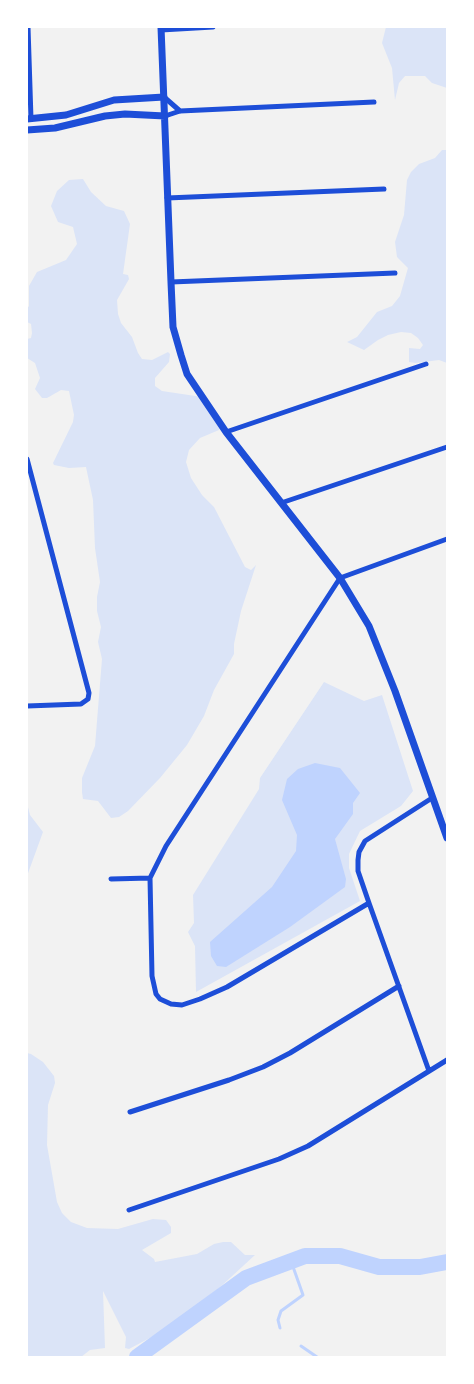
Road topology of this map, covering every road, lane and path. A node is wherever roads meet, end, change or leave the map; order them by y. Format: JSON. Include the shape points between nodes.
{"nodes":[{"id":1,"x":28,"y":27,"type":"edge"},
{"id":2,"x":213,"y":27,"type":"edge"},
{"id":3,"x":161,"y":28,"type":"edge"},
{"id":4,"x":164,"y":97,"type":"junction"},
{"id":5,"x":374,"y":102,"type":"dead end"},
{"id":6,"x":180,"y":111,"type":"junction"},
{"id":7,"x":165,"y":116,"type":"junction"},
{"id":8,"x":29,"y":119,"type":"edge"},
{"id":9,"x":27,"y":130,"type":"edge"},
{"id":10,"x":384,"y":189,"type":"dead end"},
{"id":11,"x":167,"y":198,"type":"junction"},
{"id":12,"x":395,"y":273,"type":"dead end"},
{"id":13,"x":171,"y":282,"type":"junction"},
{"id":14,"x":426,"y":364,"type":"dead end"},
{"id":15,"x":226,"y":432,"type":"junction"},
{"id":16,"x":447,"y":447,"type":"edge"},
{"id":17,"x":27,"y":459,"type":"edge"},
{"id":18,"x":280,"y":503,"type":"junction"},
{"id":19,"x":447,"y":539,"type":"edge"},
{"id":20,"x":340,"y":578,"type":"junction"},
{"id":21,"x":27,"y":706,"type":"edge"},
{"id":22,"x":432,"y":798,"type":"junction"},
{"id":23,"x":447,"y":838,"type":"edge"},
{"id":24,"x":150,"y":878,"type":"junction"},
{"id":25,"x":111,"y":879,"type":"dead end"},
{"id":26,"x":369,"y":903,"type":"junction"},
{"id":27,"x":399,"y":986,"type":"junction"},
{"id":28,"x":447,"y":1060,"type":"edge"},
{"id":29,"x":429,"y":1071,"type":"junction"},
{"id":30,"x":130,"y":1112,"type":"dead end"},
{"id":31,"x":129,"y":1210,"type":"dead end"}],
"edges":[{"from":1,"to":8,"type":"street"},
{"from":2,"to":3,"type":"street"},
{"from":3,"to":4,"type":"street"},
{"from":4,"to":6,"type":"street"},
{"from":4,"to":7,"type":"street"},
{"from":4,"to":8,"type":"street","via":[[114,100],[66,115]]},
{"from":5,"to":6,"type":"street"},
{"from":6,"to":7,"type":"street"},
{"from":7,"to":9,"type":"street","via":[[105,116]]},
{"from":7,"to":11,"type":"street"},
{"from":10,"to":11,"type":"street"},
{"from":11,"to":13,"type":"street"},
{"from":12,"to":13,"type":"street"},
{"from":13,"to":15,"type":"street","via":[[173,327],[187,374]]},
{"from":14,"to":15,"type":"street"},
{"from":15,"to":18,"type":"street"},
{"from":16,"to":18,"type":"street"},
{"from":17,"to":21,"type":"street","via":[[89,693],[81,704]]},
{"from":18,"to":20,"type":"street"},
{"from":19,"to":20,"type":"street"},
{"from":20,"to":22,"type":"street","via":[[377,640]]},
{"from":20,"to":24,"type":"street","via":[[166,846]]},
{"from":22,"to":23,"type":"street"},
{"from":22,"to":26,"type":"street","via":[[365,842],[358,852],[358,871]]},
{"from":24,"to":25,"type":"street"},
{"from":24,"to":26,"type":"street","via":[[152,976],[156,994],[171,1004],[182,1005],[218,991]]},
{"from":26,"to":27,"type":"street"},
{"from":27,"to":29,"type":"street"},
{"from":27,"to":30,"type":"street","via":[[263,1067]]},
{"from":28,"to":29,"type":"street"},
{"from":29,"to":31,"type":"street","via":[[308,1146]]}]}
